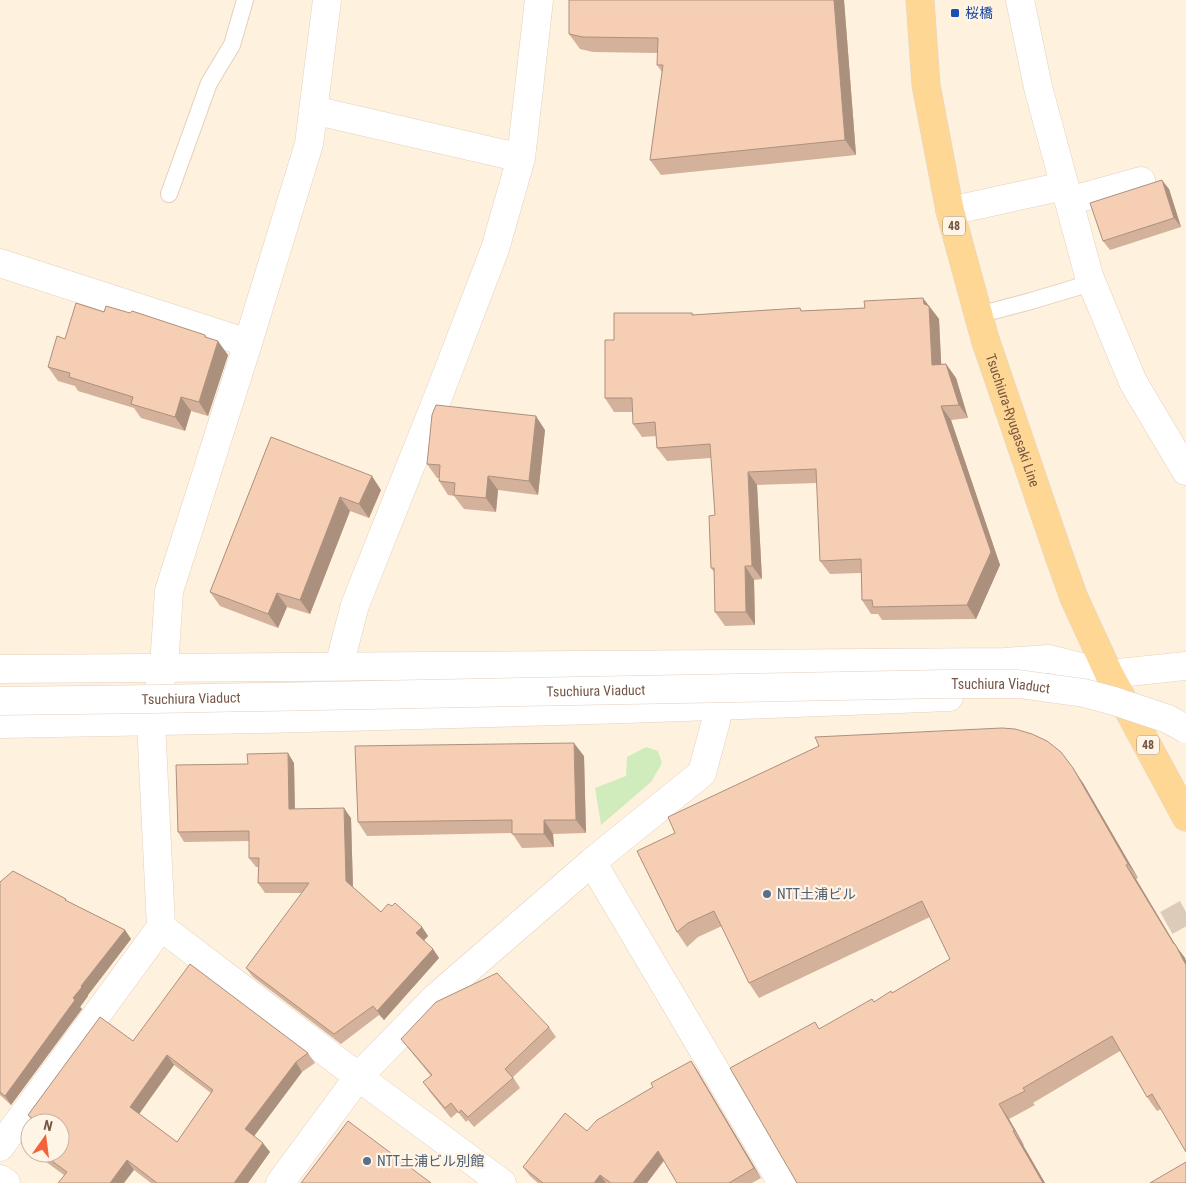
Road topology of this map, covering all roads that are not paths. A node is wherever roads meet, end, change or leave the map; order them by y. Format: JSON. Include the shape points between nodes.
{"nodes":[{"id":1,"x":245,"y":0,"type":"edge"},
{"id":2,"x":327,"y":0,"type":"edge"},
{"id":3,"x":539,"y":0,"type":"edge"},
{"id":4,"x":920,"y":0,"type":"edge"},
{"id":5,"x":1020,"y":0,"type":"edge"},
{"id":6,"x":313,"y":110,"type":"junction"},
{"id":7,"x":521,"y":158,"type":"junction"},
{"id":8,"x":1141,"y":181,"type":"dead end"},
{"id":9,"x":1066,"y":193,"type":"junction"},
{"id":10,"x":169,"y":194,"type":"dead end"},
{"id":11,"x":950,"y":211,"type":"junction"},
{"id":12,"x":0,"y":263,"type":"edge"},
{"id":13,"x":1091,"y":283,"type":"junction"},
{"id":14,"x":978,"y":314,"type":"junction"},
{"id":15,"x":248,"y":343,"type":"junction"},
{"id":16,"x":1186,"y":471,"type":"edge"},
{"id":17,"x":339,"y":666,"type":"junction"},
{"id":18,"x":1186,"y":666,"type":"edge"},
{"id":19,"x":164,"y":667,"type":"junction"},
{"id":20,"x":0,"y":669,"type":"edge"},
{"id":21,"x":1109,"y":674,"type":"junction"},
{"id":22,"x":0,"y":700,"type":"edge"},
{"id":23,"x":718,"y":706,"type":"junction"},
{"id":24,"x":151,"y":722,"type":"junction"},
{"id":25,"x":0,"y":724,"type":"edge"},
{"id":26,"x":1186,"y":729,"type":"edge"},
{"id":27,"x":1186,"y":817,"type":"edge"},
{"id":28,"x":592,"y":862,"type":"junction"},
{"id":29,"x":161,"y":927,"type":"junction"},
{"id":30,"x":358,"y":1076,"type":"junction"},
{"id":31,"x":0,"y":1146,"type":"edge"},
{"id":32,"x":0,"y":1179,"type":"edge"},
{"id":33,"x":6,"y":1183,"type":"edge"},
{"id":34,"x":280,"y":1183,"type":"edge"},
{"id":35,"x":502,"y":1183,"type":"edge"},
{"id":36,"x":782,"y":1183,"type":"edge"}],
"edges":[{"from":1,"to":10,"type":"lane","via":[[232,45],[209,83]]},
{"from":2,"to":6,"type":"street"},
{"from":3,"to":7,"type":"street"},
{"from":4,"to":11,"type":"main road","name":"Tsuchiura-Ryugasaki Line","number":"48","via":[[926,85]]},
{"from":5,"to":9,"type":"street","via":[[1038,87]]},
{"from":6,"to":7,"type":"street"},
{"from":6,"to":15,"type":"street","via":[[309,144]]},
{"from":7,"to":17,"type":"street","via":[[495,249],[356,605]]},
{"from":8,"to":9,"type":"street"},
{"from":9,"to":11,"type":"street"},
{"from":9,"to":13,"type":"street"},
{"from":11,"to":14,"type":"main road","name":"Tsuchiura-Ryugasaki Line","number":"48"},
{"from":12,"to":15,"type":"street"},
{"from":13,"to":14,"type":"lane"},
{"from":13,"to":16,"type":"street","via":[[1133,382]]},
{"from":14,"to":21,"type":"main road","name":"Tsuchiura-Ryugasaki Line","number":"48","via":[[1074,598]]},
{"from":15,"to":19,"type":"street","via":[[169,591]]},
{"from":17,"to":19,"type":"street"},
{"from":17,"to":21,"type":"street","via":[[1049,660]]},
{"from":18,"to":21,"type":"street"},
{"from":19,"to":20,"type":"street"},
{"from":19,"to":24,"type":"street"},
{"from":21,"to":23,"type":"street","via":[[1062,692]]},
{"from":21,"to":27,"type":"main road","name":"Tsuchiura-Ryugasaki Line","number":"48"},
{"from":22,"to":26,"type":"street","name":"Tsuchiura Viaduct","bridge":true,"via":[[1019,684],[1107,699],[1168,719]]},
{"from":23,"to":24,"type":"street"},
{"from":23,"to":28,"type":"street","via":[[702,773]]},
{"from":24,"to":25,"type":"street"},
{"from":24,"to":29,"type":"street"},
{"from":28,"to":30,"type":"street","via":[[435,998]]},
{"from":28,"to":36,"type":"street"},
{"from":29,"to":30,"type":"street"},
{"from":29,"to":31,"type":"street"},
{"from":30,"to":34,"type":"street"},
{"from":30,"to":35,"type":"street"},
{"from":32,"to":33,"type":"street"}]}
